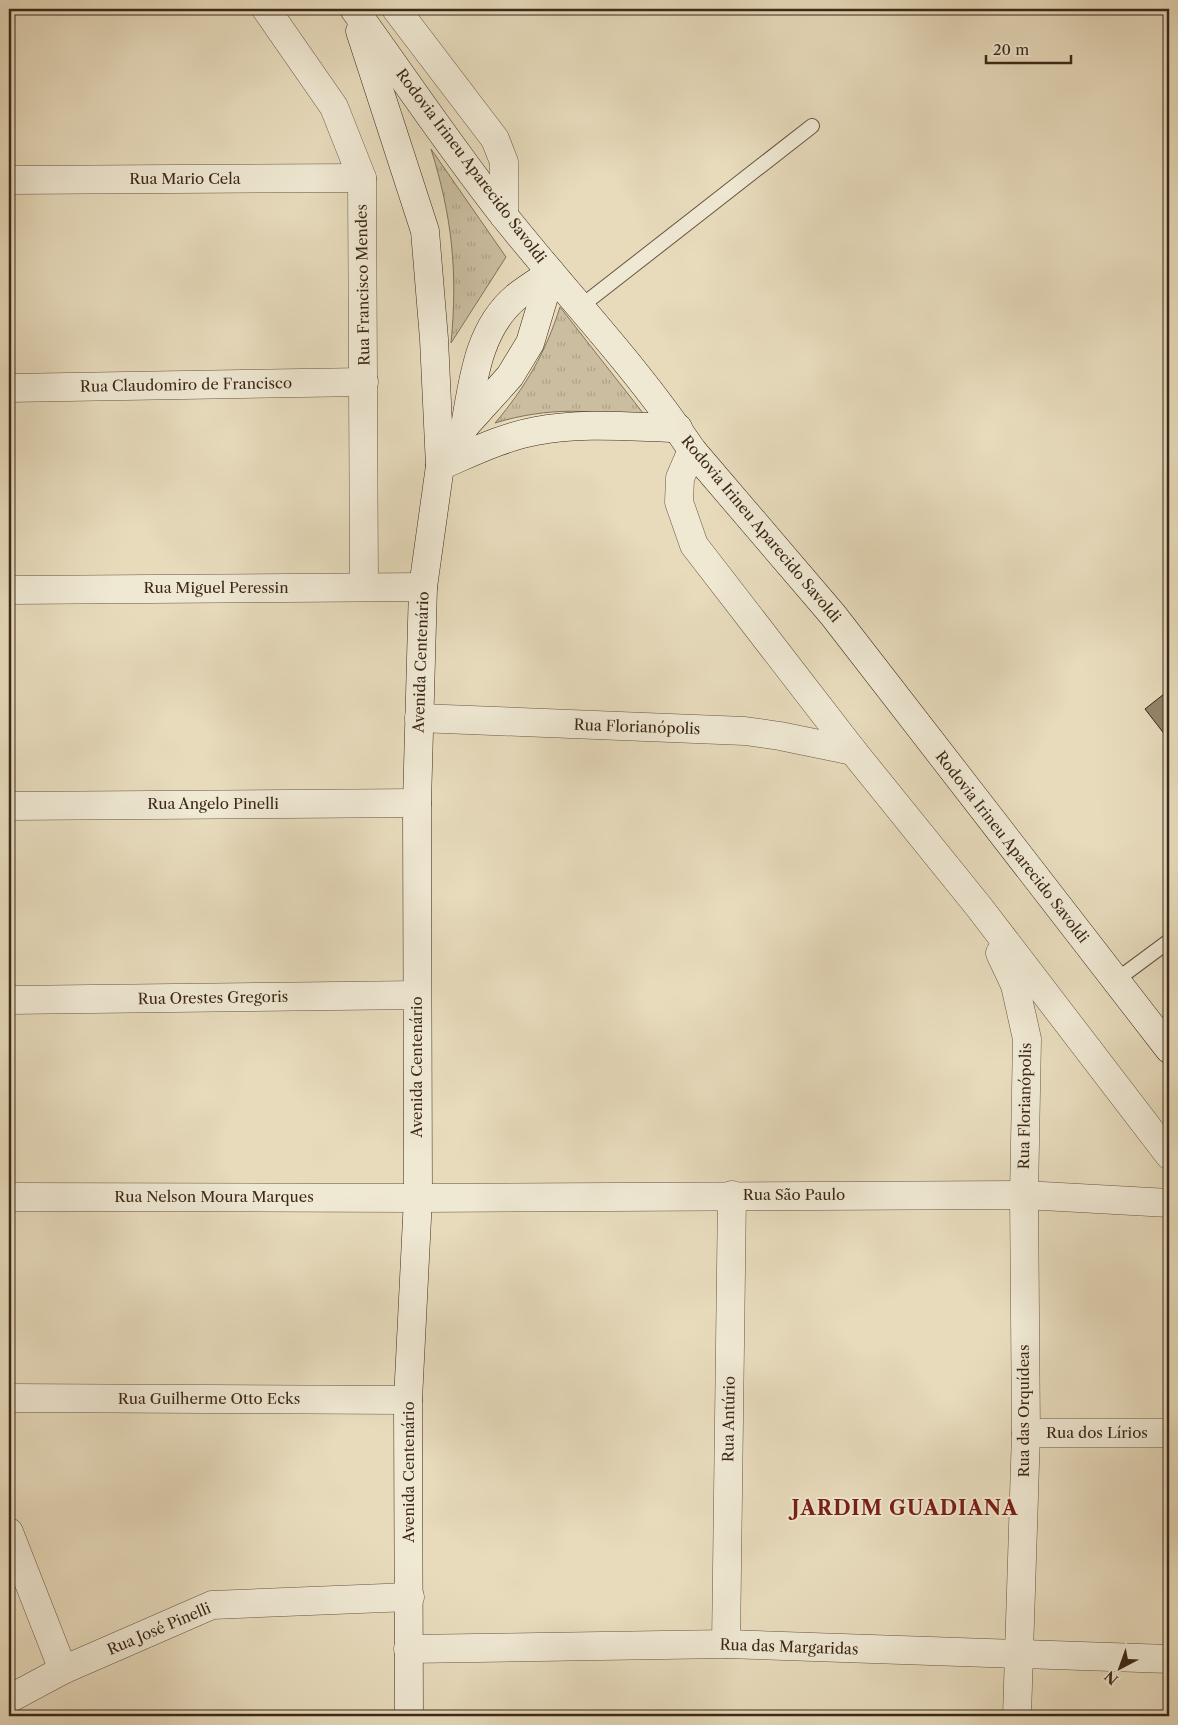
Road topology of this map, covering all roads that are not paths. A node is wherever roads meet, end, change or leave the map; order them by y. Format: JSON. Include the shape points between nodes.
{"nodes":[{"id":1,"x":266,"y":9,"type":"edge"},
{"id":2,"x":353,"y":9,"type":"edge"},
{"id":3,"x":396,"y":9,"type":"edge"},
{"id":4,"x":812,"y":126,"type":"dead end"},
{"id":5,"x":362,"y":178,"type":"junction"},
{"id":6,"x":9,"y":180,"type":"edge"},
{"id":7,"x":504,"y":216,"type":"junction"},
{"id":8,"x":551,"y":273,"type":"junction"},
{"id":9,"x":580,"y":307,"type":"junction"},
{"id":10,"x":364,"y":382,"type":"junction"},
{"id":11,"x":9,"y":388,"type":"edge"},
{"id":12,"x":465,"y":426,"type":"junction"},
{"id":13,"x":685,"y":439,"type":"junction"},
{"id":14,"x":440,"y":466,"type":"junction"},
{"id":15,"x":364,"y":587,"type":"junction"},
{"id":16,"x":423,"y":587,"type":"junction"},
{"id":17,"x":9,"y":590,"type":"edge"},
{"id":18,"x":419,"y":718,"type":"junction"},
{"id":19,"x":853,"y":751,"type":"junction"},
{"id":20,"x":418,"y":803,"type":"junction"},
{"id":21,"x":9,"y":806,"type":"edge"},
{"id":22,"x":979,"y":907,"type":"junction"},
{"id":23,"x":1169,"y":941,"type":"edge"},
{"id":24,"x":1115,"y":981,"type":"junction"},
{"id":25,"x":417,"y":995,"type":"junction"},
{"id":26,"x":9,"y":1000,"type":"edge"},
{"id":27,"x":1169,"y":1049,"type":"edge"},
{"id":28,"x":1169,"y":1155,"type":"edge"},
{"id":29,"x":732,"y":1195,"type":"junction"},
{"id":30,"x":1024,"y":1195,"type":"junction"},
{"id":31,"x":9,"y":1197,"type":"edge"},
{"id":32,"x":418,"y":1198,"type":"junction"},
{"id":33,"x":1169,"y":1203,"type":"edge"},
{"id":34,"x":9,"y":1398,"type":"edge"},
{"id":35,"x":408,"y":1400,"type":"junction"},
{"id":36,"x":1026,"y":1433,"type":"junction"},
{"id":37,"x":1169,"y":1433,"type":"edge"},
{"id":38,"x":9,"y":1532,"type":"edge"},
{"id":39,"x":410,"y":1597,"type":"junction"},
{"id":40,"x":726,"y":1644,"type":"junction"},
{"id":41,"x":408,"y":1649,"type":"junction"},
{"id":42,"x":1018,"y":1656,"type":"junction"},
{"id":43,"x":1169,"y":1660,"type":"edge"},
{"id":44,"x":63,"y":1670,"type":"junction"},
{"id":45,"x":9,"y":1699,"type":"edge"},
{"id":46,"x":409,"y":1716,"type":"edge"},
{"id":47,"x":1017,"y":1716,"type":"edge"}],
"edges":[{"from":1,"to":5,"type":"street","name":"Rua Francisco Mendes","via":[[334,107]]},
{"from":2,"to":7,"type":"street","name":"Rodovia Irineu Aparecido Savoldi"},
{"from":2,"to":14,"type":"street","via":[[425,231]]},
{"from":3,"to":7,"type":"street","via":[[495,139],[504,162]]},
{"from":4,"to":9,"type":"lane"},
{"from":5,"to":6,"type":"street","name":"Rua Mario Cela"},
{"from":5,"to":10,"type":"street","name":"Rua Francisco Mendes"},
{"from":7,"to":8,"type":"street","name":"Rodovia Irineu Aparecido Savoldi"},
{"from":8,"to":9,"type":"street","name":"Rodovia Irineu Aparecido Savoldi"},
{"from":8,"to":12,"type":"street","name":"Avenida Centenário","via":[[530,343],[510,376]]},
{"from":8,"to":12,"type":"street","name":"Avenida Centenário","via":[[515,298],[494,324],[476,362]]},
{"from":9,"to":13,"type":"street","name":"Rodovia Irineu Aparecido Savoldi"},
{"from":10,"to":11,"type":"street","name":"Rua Claudomiro de Francisco"},
{"from":10,"to":15,"type":"street","name":"Rua Francisco Mendes"},
{"from":12,"to":14,"type":"street","name":"Avenida Centenário"},
{"from":13,"to":14,"type":"street","via":[[605,426],[537,430],[505,439]]},
{"from":13,"to":19,"type":"street","via":[[679,502],[694,545]]},
{"from":13,"to":24,"type":"street","name":"Rodovia Irineu Aparecido Savoldi","via":[[833,615]]},
{"from":14,"to":16,"type":"street","name":"Avenida Centenário"},
{"from":15,"to":16,"type":"street","name":"Rua Miguel Peressin"},
{"from":15,"to":17,"type":"street","name":"Rua Miguel Peressin"},
{"from":16,"to":18,"type":"street","name":"Avenida Centenário"},
{"from":18,"to":19,"type":"street","name":"Rua Florianópolis","via":[[745,731]]},
{"from":18,"to":20,"type":"street","name":"Avenida Centenário"},
{"from":19,"to":22,"type":"street"},
{"from":20,"to":21,"type":"street","name":"Rua Angelo Pinelli"},
{"from":20,"to":25,"type":"street","name":"Avenida Centenário"},
{"from":22,"to":28,"type":"street"},
{"from":22,"to":30,"type":"street","name":"Rua Florianópolis","via":[[1015,985],[1027,1039]]},
{"from":23,"to":24,"type":"lane"},
{"from":24,"to":27,"type":"street","name":"Rodovia Irineu Aparecido Savoldi"},
{"from":25,"to":26,"type":"street","name":"Rua Orestes Gregoris"},
{"from":25,"to":32,"type":"street","name":"Avenida Centenário"},
{"from":29,"to":30,"type":"street","name":"Rua São Paulo"},
{"from":29,"to":32,"type":"street","name":"Rua São Paulo"},
{"from":29,"to":40,"type":"street","name":"Rua Antúrio"},
{"from":30,"to":33,"type":"street","name":"Rua São Paulo"},
{"from":30,"to":36,"type":"street","name":"Rua das Orquídeas"},
{"from":31,"to":32,"type":"street","name":"Rua Nelson Moura Marques"},
{"from":32,"to":35,"type":"street","name":"Avenida Centenário"},
{"from":34,"to":35,"type":"street","name":"Rua Guilherme Otto Ecks"},
{"from":35,"to":39,"type":"street","name":"Avenida Centenário"},
{"from":36,"to":37,"type":"street","name":"Rua dos Lírios"},
{"from":36,"to":42,"type":"street","name":"Rua das Orquídeas"},
{"from":38,"to":44,"type":"street"},
{"from":39,"to":41,"type":"street","name":"Avenida Centenário"},
{"from":39,"to":44,"type":"street","name":"Rua José Pinelli","via":[[212,1605]]},
{"from":40,"to":41,"type":"street","name":"Rua das Margaridas"},
{"from":40,"to":42,"type":"street","name":"Rua das Margaridas"},
{"from":41,"to":46,"type":"street","name":"Avenida Centenário"},
{"from":42,"to":43,"type":"street","name":"Rua das Margaridas"},
{"from":42,"to":47,"type":"street","name":"Rua das Orquídeas"},
{"from":44,"to":45,"type":"street","name":"Rua José Pinelli"}]}
